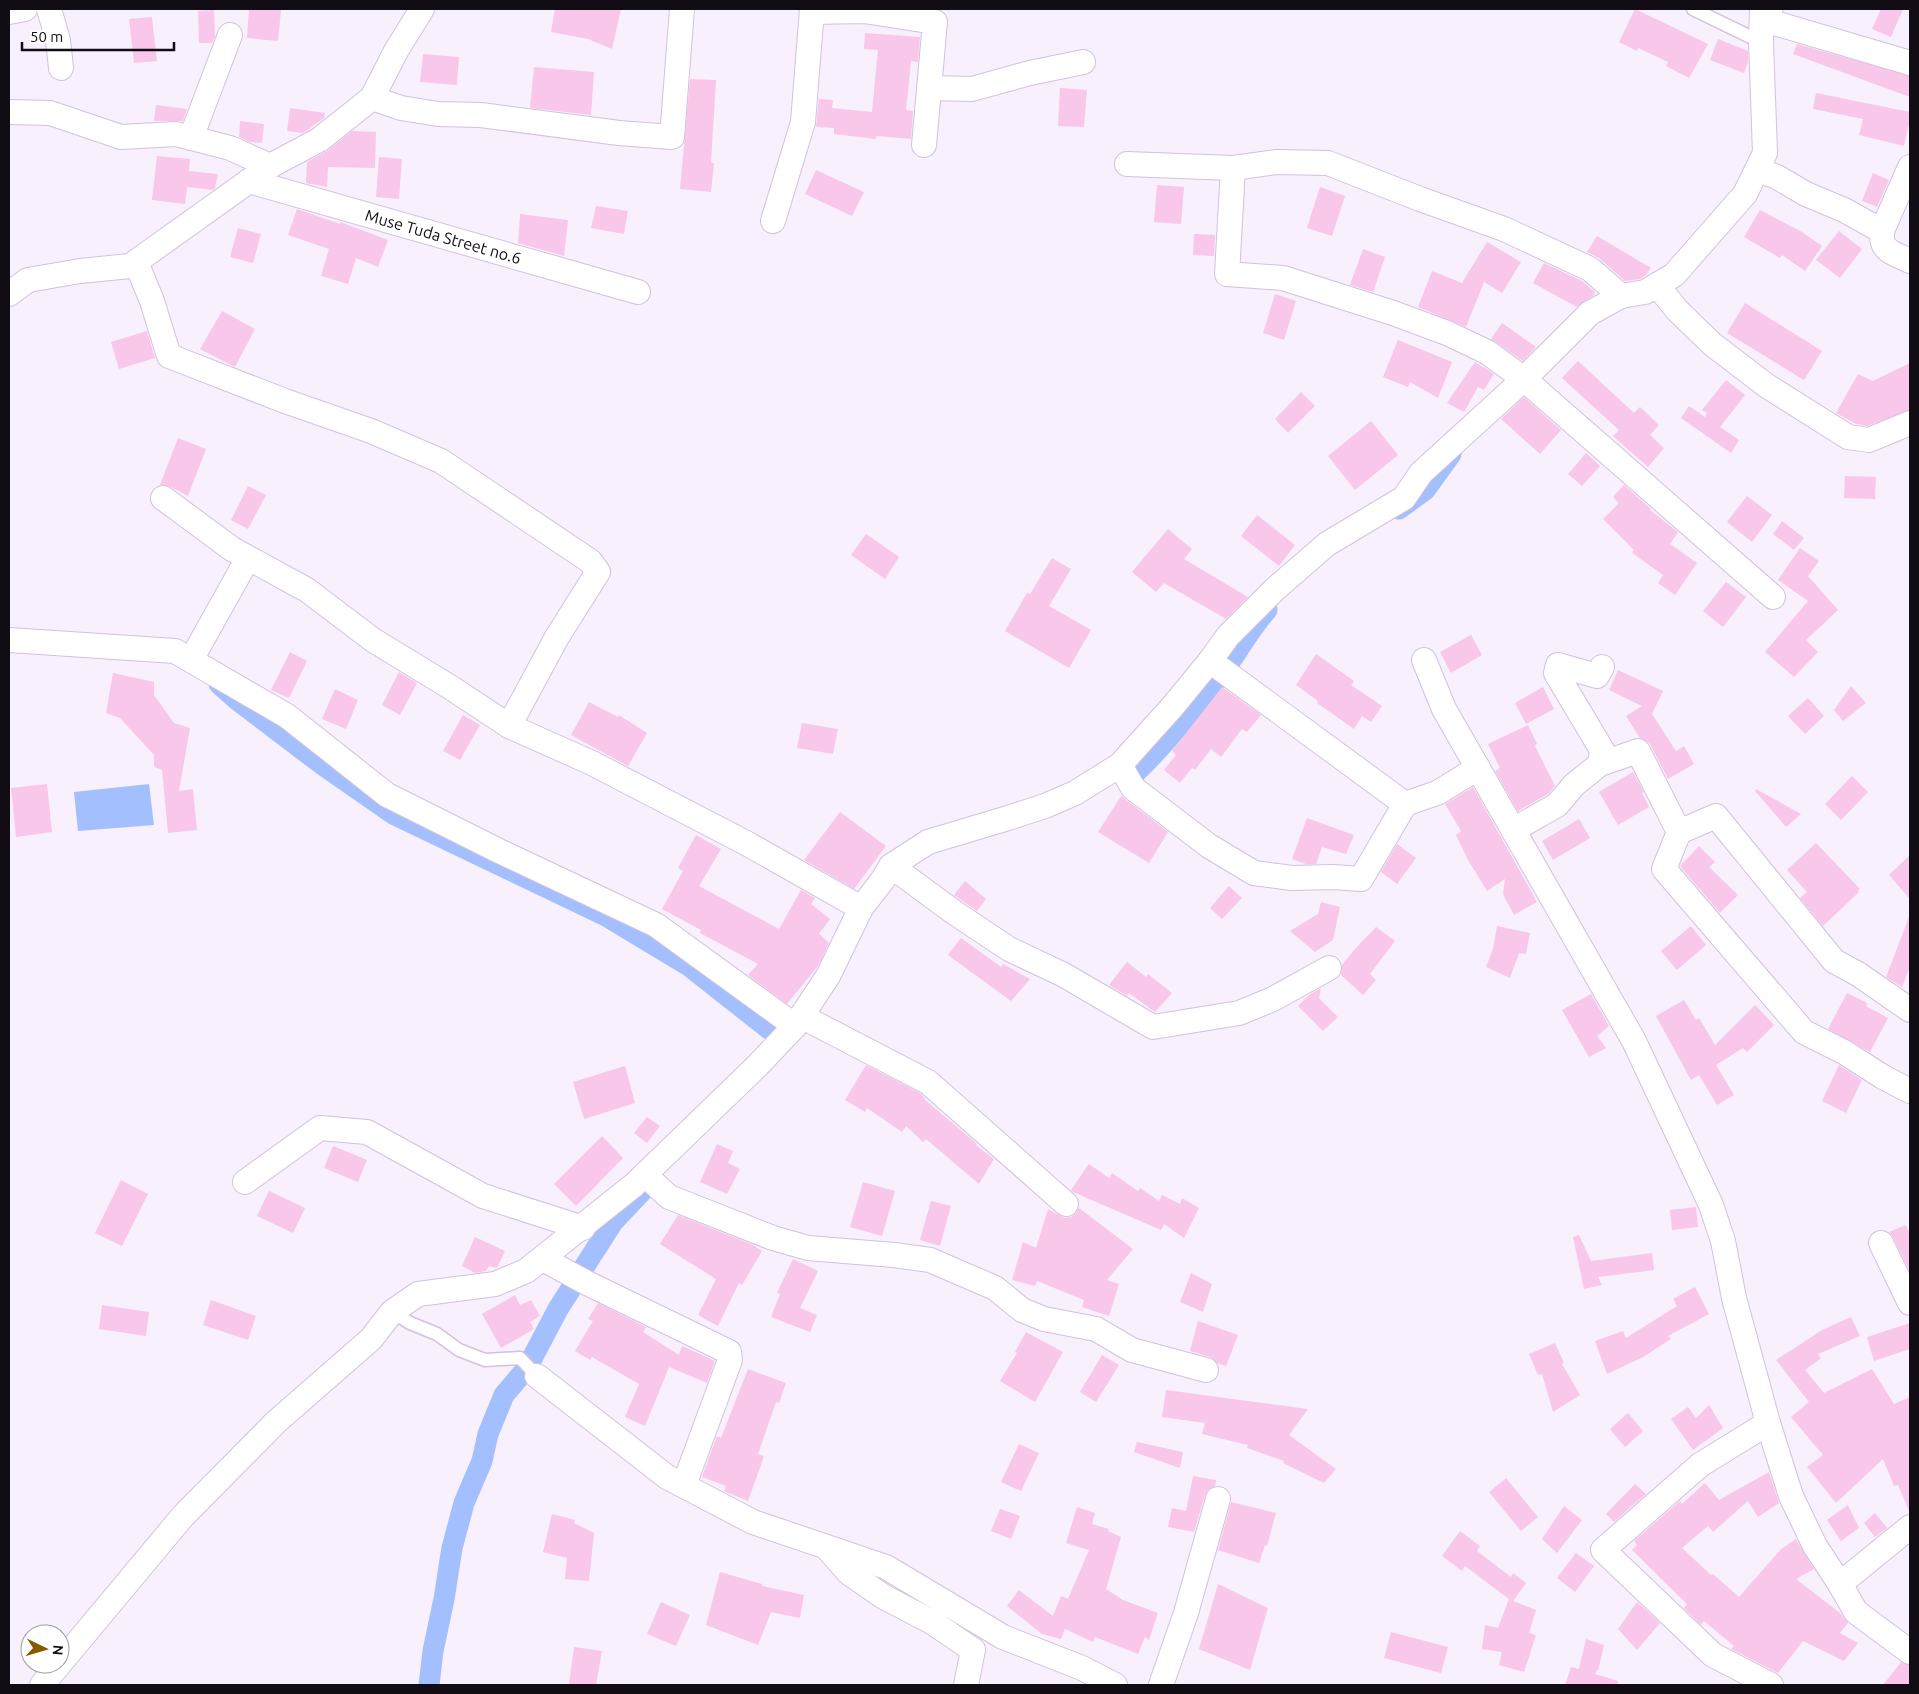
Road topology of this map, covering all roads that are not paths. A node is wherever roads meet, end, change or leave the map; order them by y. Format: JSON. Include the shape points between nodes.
{"nodes":[{"id":1,"x":25,"y":9,"type":"edge"},
{"id":2,"x":49,"y":9,"type":"edge"},
{"id":3,"x":422,"y":9,"type":"edge"},
{"id":4,"x":682,"y":9,"type":"edge"},
{"id":5,"x":1692,"y":9,"type":"edge"},
{"id":6,"x":1762,"y":9,"type":"edge"},
{"id":7,"x":1770,"y":9,"type":"edge"},
{"id":8,"x":812,"y":10,"type":"edge"},
{"id":9,"x":9,"y":12,"type":"edge"},
{"id":10,"x":230,"y":35,"type":"dead end"},
{"id":11,"x":1761,"y":42,"type":"junction"},
{"id":12,"x":1083,"y":62,"type":"dead end"},
{"id":13,"x":1910,"y":63,"type":"edge"},
{"id":14,"x":61,"y":68,"type":"dead end"},
{"id":15,"x":929,"y":88,"type":"junction"},
{"id":16,"x":372,"y":98,"type":"junction"},
{"id":17,"x":9,"y":112,"type":"edge"},
{"id":18,"x":191,"y":138,"type":"junction"},
{"id":19,"x":924,"y":146,"type":"dead end"},
{"id":20,"x":1127,"y":164,"type":"dead end"},
{"id":21,"x":270,"y":166,"type":"junction"},
{"id":22,"x":1910,"y":167,"type":"edge"},
{"id":23,"x":1233,"y":168,"type":"junction"},
{"id":24,"x":1757,"y":170,"type":"junction"},
{"id":25,"x":250,"y":181,"type":"junction"},
{"id":26,"x":772,"y":221,"type":"dead end"},
{"id":27,"x":1882,"y":232,"type":"junction"},
{"id":28,"x":1910,"y":261,"type":"edge"},
{"id":29,"x":136,"y":262,"type":"junction"},
{"id":30,"x":1657,"y":285,"type":"junction"},
{"id":31,"x":638,"y":292,"type":"dead end"},
{"id":32,"x":9,"y":294,"type":"edge"},
{"id":33,"x":1621,"y":296,"type":"junction"},
{"id":34,"x":1524,"y":379,"type":"junction"},
{"id":35,"x":1910,"y":422,"type":"edge"},
{"id":36,"x":163,"y":498,"type":"dead end"},
{"id":37,"x":248,"y":558,"type":"junction"},
{"id":38,"x":1773,"y":597,"type":"dead end"},
{"id":39,"x":9,"y":640,"type":"edge"},
{"id":40,"x":191,"y":660,"type":"junction"},
{"id":41,"x":1424,"y":660,"type":"dead end"},
{"id":42,"x":1217,"y":667,"type":"junction"},
{"id":43,"x":1602,"y":667,"type":"dead end"},
{"id":44,"x":509,"y":726,"type":"junction"},
{"id":45,"x":1600,"y":764,"type":"junction"},
{"id":46,"x":1120,"y":765,"type":"junction"},
{"id":47,"x":1478,"y":768,"type":"junction"},
{"id":48,"x":1405,"y":804,"type":"junction"},
{"id":49,"x":1513,"y":830,"type":"junction"},
{"id":50,"x":1678,"y":832,"type":"junction"},
{"id":51,"x":891,"y":866,"type":"junction"},
{"id":52,"x":861,"y":908,"type":"junction"},
{"id":53,"x":1329,"y":968,"type":"dead end"},
{"id":54,"x":1910,"y":1010,"type":"edge"},
{"id":55,"x":798,"y":1021,"type":"junction"},
{"id":56,"x":1910,"y":1091,"type":"edge"},
{"id":57,"x":645,"y":1175,"type":"junction"},
{"id":58,"x":245,"y":1182,"type":"dead end"},
{"id":59,"x":1066,"y":1204,"type":"dead end"},
{"id":60,"x":583,"y":1228,"type":"junction"},
{"id":61,"x":1881,"y":1244,"type":"dead end"},
{"id":62,"x":543,"y":1259,"type":"junction"},
{"id":63,"x":1908,"y":1295,"type":"edge"},
{"id":64,"x":392,"y":1312,"type":"junction"},
{"id":65,"x":1206,"y":1370,"type":"dead end"},
{"id":66,"x":537,"y":1376,"type":"joint"},
{"id":67,"x":1768,"y":1423,"type":"junction"},
{"id":68,"x":684,"y":1485,"type":"junction"},
{"id":69,"x":1218,"y":1499,"type":"dead end"},
{"id":70,"x":1910,"y":1527,"type":"edge"},
{"id":71,"x":824,"y":1546,"type":"junction"},
{"id":72,"x":1840,"y":1584,"type":"junction"},
{"id":73,"x":1910,"y":1652,"type":"edge"},
{"id":74,"x":42,"y":1685,"type":"edge"},
{"id":75,"x":966,"y":1685,"type":"edge"},
{"id":76,"x":1114,"y":1685,"type":"edge"},
{"id":77,"x":1161,"y":1685,"type":"edge"},
{"id":78,"x":1771,"y":1685,"type":"edge"}],
"edges":[{"from":1,"to":9,"type":"street"},
{"from":2,"to":14,"type":"street","via":[[58,40]]},
{"from":3,"to":16,"type":"street"},
{"from":4,"to":16,"type":"street","via":[[672,137],[438,114],[401,108]]},
{"from":5,"to":11,"type":"lane"},
{"from":6,"to":11,"type":"street"},
{"from":7,"to":13,"type":"street","via":[[1771,22]]},
{"from":8,"to":15,"type":"street","via":[[864,11],[935,22]]},
{"from":8,"to":26,"type":"street","via":[[802,122]]},
{"from":10,"to":18,"type":"street"},
{"from":11,"to":24,"type":"street","via":[[1765,153]]},
{"from":12,"to":15,"type":"street","via":[[972,89]]},
{"from":15,"to":19,"type":"street"},
{"from":16,"to":21,"type":"street","via":[[319,140]]},
{"from":17,"to":18,"type":"street","via":[[50,114],[121,137],[176,134]]},
{"from":18,"to":21,"type":"street","via":[[230,148]]},
{"from":20,"to":23,"type":"street"},
{"from":21,"to":25,"type":"street"},
{"from":22,"to":27,"type":"street"},
{"from":23,"to":33,"type":"street","via":[[1277,162],[1328,163],[1504,229],[1590,269]]},
{"from":23,"to":34,"type":"street","via":[[1227,274],[1282,278],[1393,313],[1487,352]]},
{"from":24,"to":27,"type":"street","via":[[1844,210]]},
{"from":24,"to":30,"type":"street","via":[[1745,194],[1708,238],[1674,275]]},
{"from":25,"to":29,"type":"street"},
{"from":25,"to":31,"type":"street","name":"Muse Tuda Street no.6"},
{"from":27,"to":28,"type":"street","via":[[1881,242],[1885,248]]},
{"from":29,"to":32,"type":"street","via":[[130,266],[28,280]]},
{"from":29,"to":44,"type":"street","via":[[152,300],[169,356],[441,461],[590,561],[598,572],[557,637]]},
{"from":30,"to":33,"type":"street","via":[[1645,292]]},
{"from":30,"to":35,"type":"street","via":[[1712,344],[1767,386],[1848,437],[1870,440]]},
{"from":33,"to":34,"type":"street","via":[[1590,312]]},
{"from":34,"to":38,"type":"street"},
{"from":34,"to":42,"type":"street","via":[[1427,466],[1404,498],[1327,544],[1274,590],[1228,636]]},
{"from":36,"to":37,"type":"street"},
{"from":37,"to":40,"type":"street"},
{"from":37,"to":44,"type":"street","via":[[307,590],[373,640]]},
{"from":39,"to":40,"type":"street","via":[[175,651]]},
{"from":40,"to":55,"type":"street","via":[[287,716],[387,796],[656,925]]},
{"from":41,"to":47,"type":"street","via":[[1444,709]]},
{"from":42,"to":46,"type":"street"},
{"from":42,"to":48,"type":"street"},
{"from":43,"to":45,"type":"street","via":[[1597,676],[1558,665],[1556,673],[1602,750]]},
{"from":44,"to":52,"type":"street","via":[[592,763],[746,842]]},
{"from":45,"to":49,"type":"street","via":[[1574,784],[1556,805]]},
{"from":45,"to":50,"type":"street","via":[[1638,751]]},
{"from":46,"to":48,"type":"street","via":[[1133,788],[1209,846],[1254,873],[1292,878],[1360,879]]},
{"from":46,"to":51,"type":"street","via":[[1075,793],[1018,815],[928,842]]},
{"from":47,"to":48,"type":"street","via":[[1437,793]]},
{"from":47,"to":49,"type":"street"},
{"from":49,"to":67,"type":"street","via":[[1634,1041],[1711,1205],[1723,1241],[1734,1298]]},
{"from":50,"to":54,"type":"street","via":[[1716,816],[1834,960]]},
{"from":50,"to":56,"type":"street","via":[[1664,869],[1804,1032]]},
{"from":51,"to":52,"type":"street"},
{"from":51,"to":53,"type":"street","via":[[1009,949],[1064,975],[1153,1027],[1238,1013],[1273,999]]},
{"from":52,"to":55,"type":"street","via":[[828,976]]},
{"from":55,"to":57,"type":"street","via":[[758,1065]]},
{"from":55,"to":59,"type":"street","via":[[928,1082]]},
{"from":57,"to":60,"type":"street"},
{"from":57,"to":65,"type":"street","via":[[669,1197],[773,1238],[808,1248],[930,1260],[995,1288],[1022,1310],[1044,1319],[1096,1329],[1132,1350]]},
{"from":58,"to":60,"type":"street","via":[[320,1128],[367,1132],[483,1196]]},
{"from":60,"to":62,"type":"street"},
{"from":61,"to":63,"type":"street"},
{"from":62,"to":64,"type":"street","via":[[526,1271],[495,1284],[418,1294]]},
{"from":62,"to":68,"type":"street","via":[[729,1352],[730,1360]]},
{"from":64,"to":66,"type":"lane","via":[[438,1334],[459,1350],[485,1360],[520,1358]]},
{"from":64,"to":74,"type":"street","via":[[371,1339],[276,1422],[183,1516]]},
{"from":66,"to":68,"type":"street","via":[[667,1477]]},
{"from":67,"to":72,"type":"street","via":[[1791,1496],[1814,1546]]},
{"from":67,"to":78,"type":"street","via":[[1700,1465],[1603,1550],[1713,1655]]},
{"from":68,"to":71,"type":"street","via":[[753,1522]]},
{"from":69,"to":77,"type":"street","via":[[1186,1612]]},
{"from":70,"to":72,"type":"street"},
{"from":71,"to":75,"type":"street","via":[[849,1572],[884,1597],[932,1622],[973,1650]]},
{"from":71,"to":76,"type":"street","via":[[886,1567],[1003,1637],[1082,1668]]},
{"from":72,"to":73,"type":"street","via":[[1856,1612]]}]}
